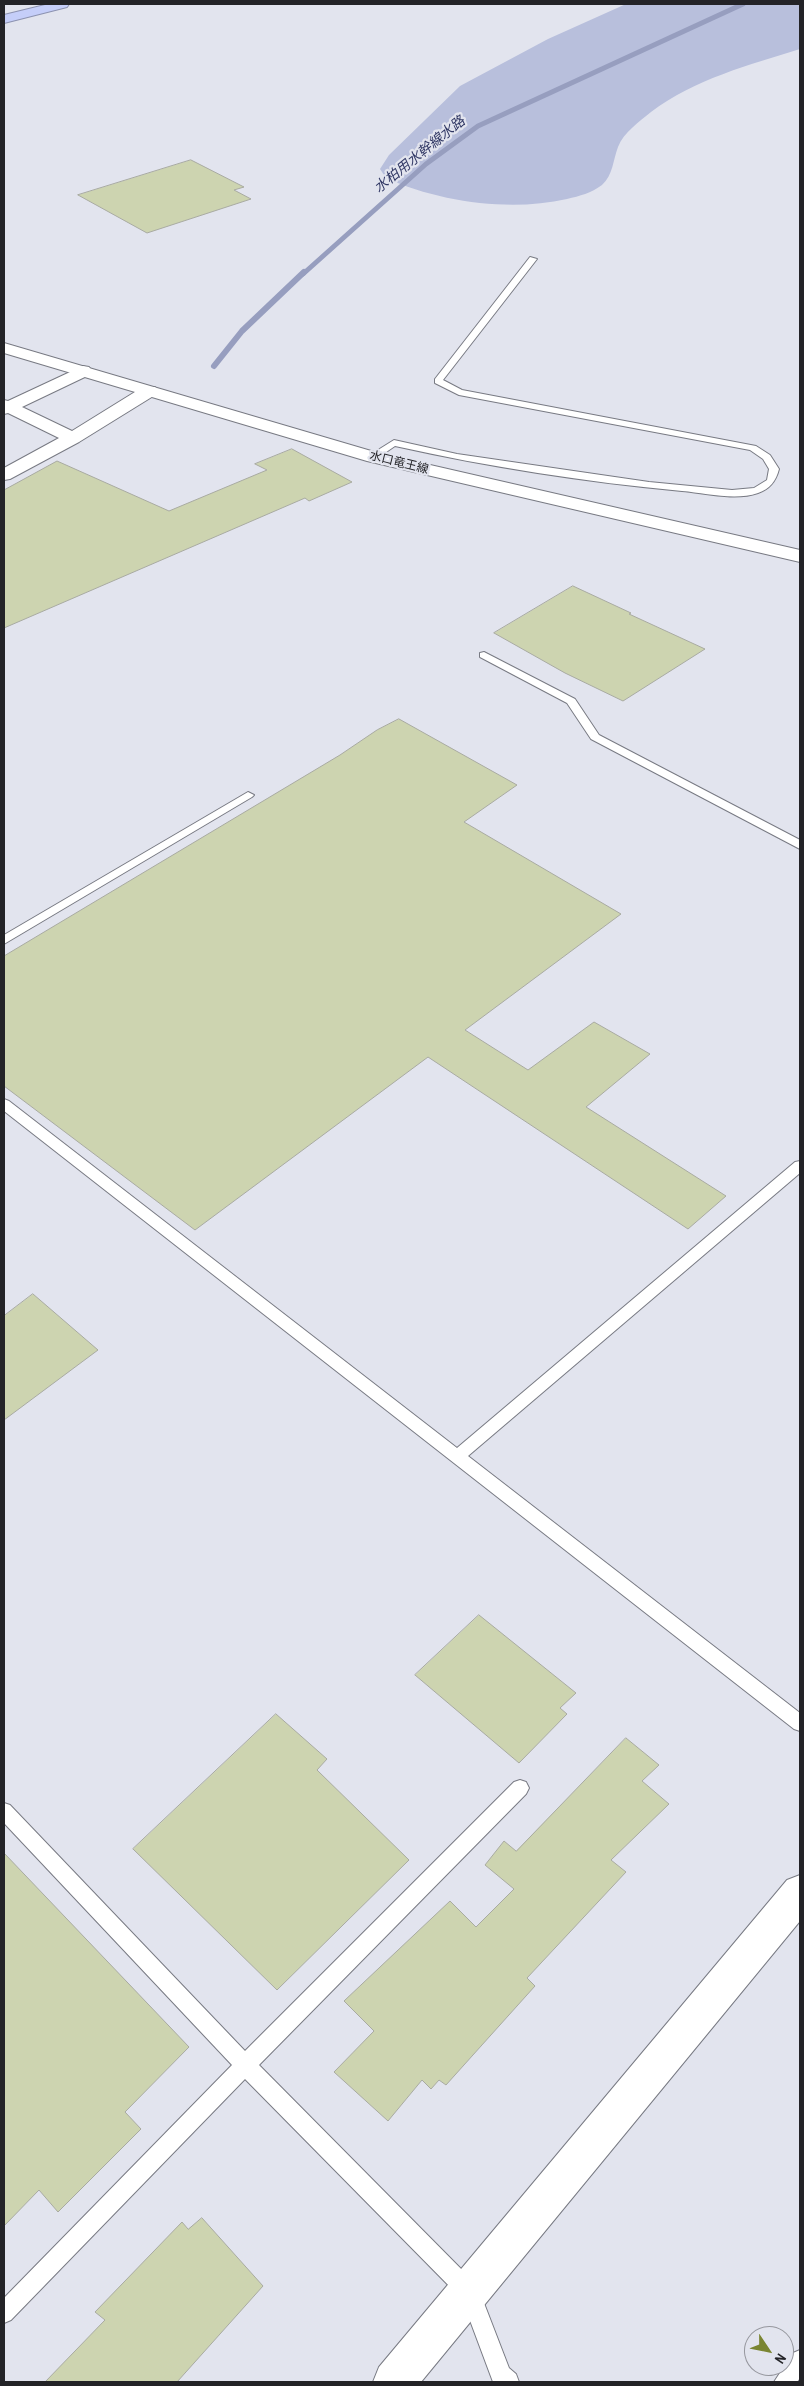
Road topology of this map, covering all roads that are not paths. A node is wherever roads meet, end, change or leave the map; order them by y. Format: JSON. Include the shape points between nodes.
{"nodes":[{"id":1,"x":24,"y":4,"type":"edge"},
{"id":2,"x":62,"y":4,"type":"edge"},
{"id":3,"x":4,"y":9,"type":"edge"},
{"id":4,"x":4,"y":19,"type":"edge"},
{"id":5,"x":533,"y":259,"type":"dead end"},
{"id":6,"x":4,"y":348,"type":"edge"},
{"id":7,"x":83,"y":372,"type":"junction"},
{"id":8,"x":149,"y":391,"type":"junction"},
{"id":9,"x":5,"y":407,"type":"edge"},
{"id":10,"x":73,"y":438,"type":"junction"},
{"id":11,"x":373,"y":457,"type":"junction"},
{"id":12,"x":6,"y":472,"type":"edge"},
{"id":13,"x":800,"y":556,"type":"edge"},
{"id":14,"x":484,"y":655,"type":"dead end"},
{"id":15,"x":248,"y":795,"type":"dead end"},
{"id":16,"x":800,"y":845,"type":"edge"},
{"id":17,"x":4,"y":940,"type":"edge"},
{"id":18,"x":4,"y":1104,"type":"edge"},
{"id":19,"x":800,"y":1166,"type":"edge"},
{"id":20,"x":458,"y":1456,"type":"junction"},
{"id":21,"x":800,"y":1723,"type":"edge"},
{"id":22,"x":520,"y":1788,"type":"dead end"},
{"id":23,"x":4,"y":1810,"type":"edge"},
{"id":24,"x":800,"y":1893,"type":"edge"},
{"id":25,"x":245,"y":2065,"type":"junction"},
{"id":26,"x":470,"y":2292,"type":"junction"},
{"id":27,"x":4,"y":2313,"type":"edge"},
{"id":28,"x":800,"y":2360,"type":"edge"},
{"id":29,"x":394,"y":2382,"type":"edge"},
{"id":30,"x":508,"y":2382,"type":"edge"},
{"id":31,"x":785,"y":2382,"type":"edge"}],
"edges":[{"from":1,"to":3,"type":"highway"},
{"from":2,"to":4,"type":"highway"},
{"from":5,"to":11,"type":"lane","via":[[438,381],[458,392],[753,448],[767,457],[774,469],[771,481],[756,491],[732,493],[649,485],[457,457],[394,443]]},
{"from":6,"to":7,"type":"main road","name":"水口竜王線"},
{"from":7,"to":8,"type":"main road","name":"水口竜王線"},
{"from":7,"to":9,"type":"main road"},
{"from":8,"to":10,"type":"main road"},
{"from":8,"to":11,"type":"main road","name":"水口竜王線"},
{"from":9,"to":10,"type":"main road"},
{"from":10,"to":12,"type":"main road"},
{"from":11,"to":13,"type":"main road","name":"水口竜王線"},
{"from":14,"to":16,"type":"lane","via":[[571,701],[595,737]]},
{"from":15,"to":17,"type":"lane"},
{"from":18,"to":20,"type":"lane"},
{"from":19,"to":20,"type":"lane"},
{"from":20,"to":21,"type":"lane"},
{"from":22,"to":25,"type":"lane"},
{"from":23,"to":25,"type":"lane"},
{"from":24,"to":26,"type":"main road"},
{"from":25,"to":26,"type":"lane"},
{"from":25,"to":27,"type":"lane"},
{"from":26,"to":29,"type":"main road"},
{"from":26,"to":30,"type":"lane","via":[[501,2375]]},
{"from":28,"to":31,"type":"lane"}]}
